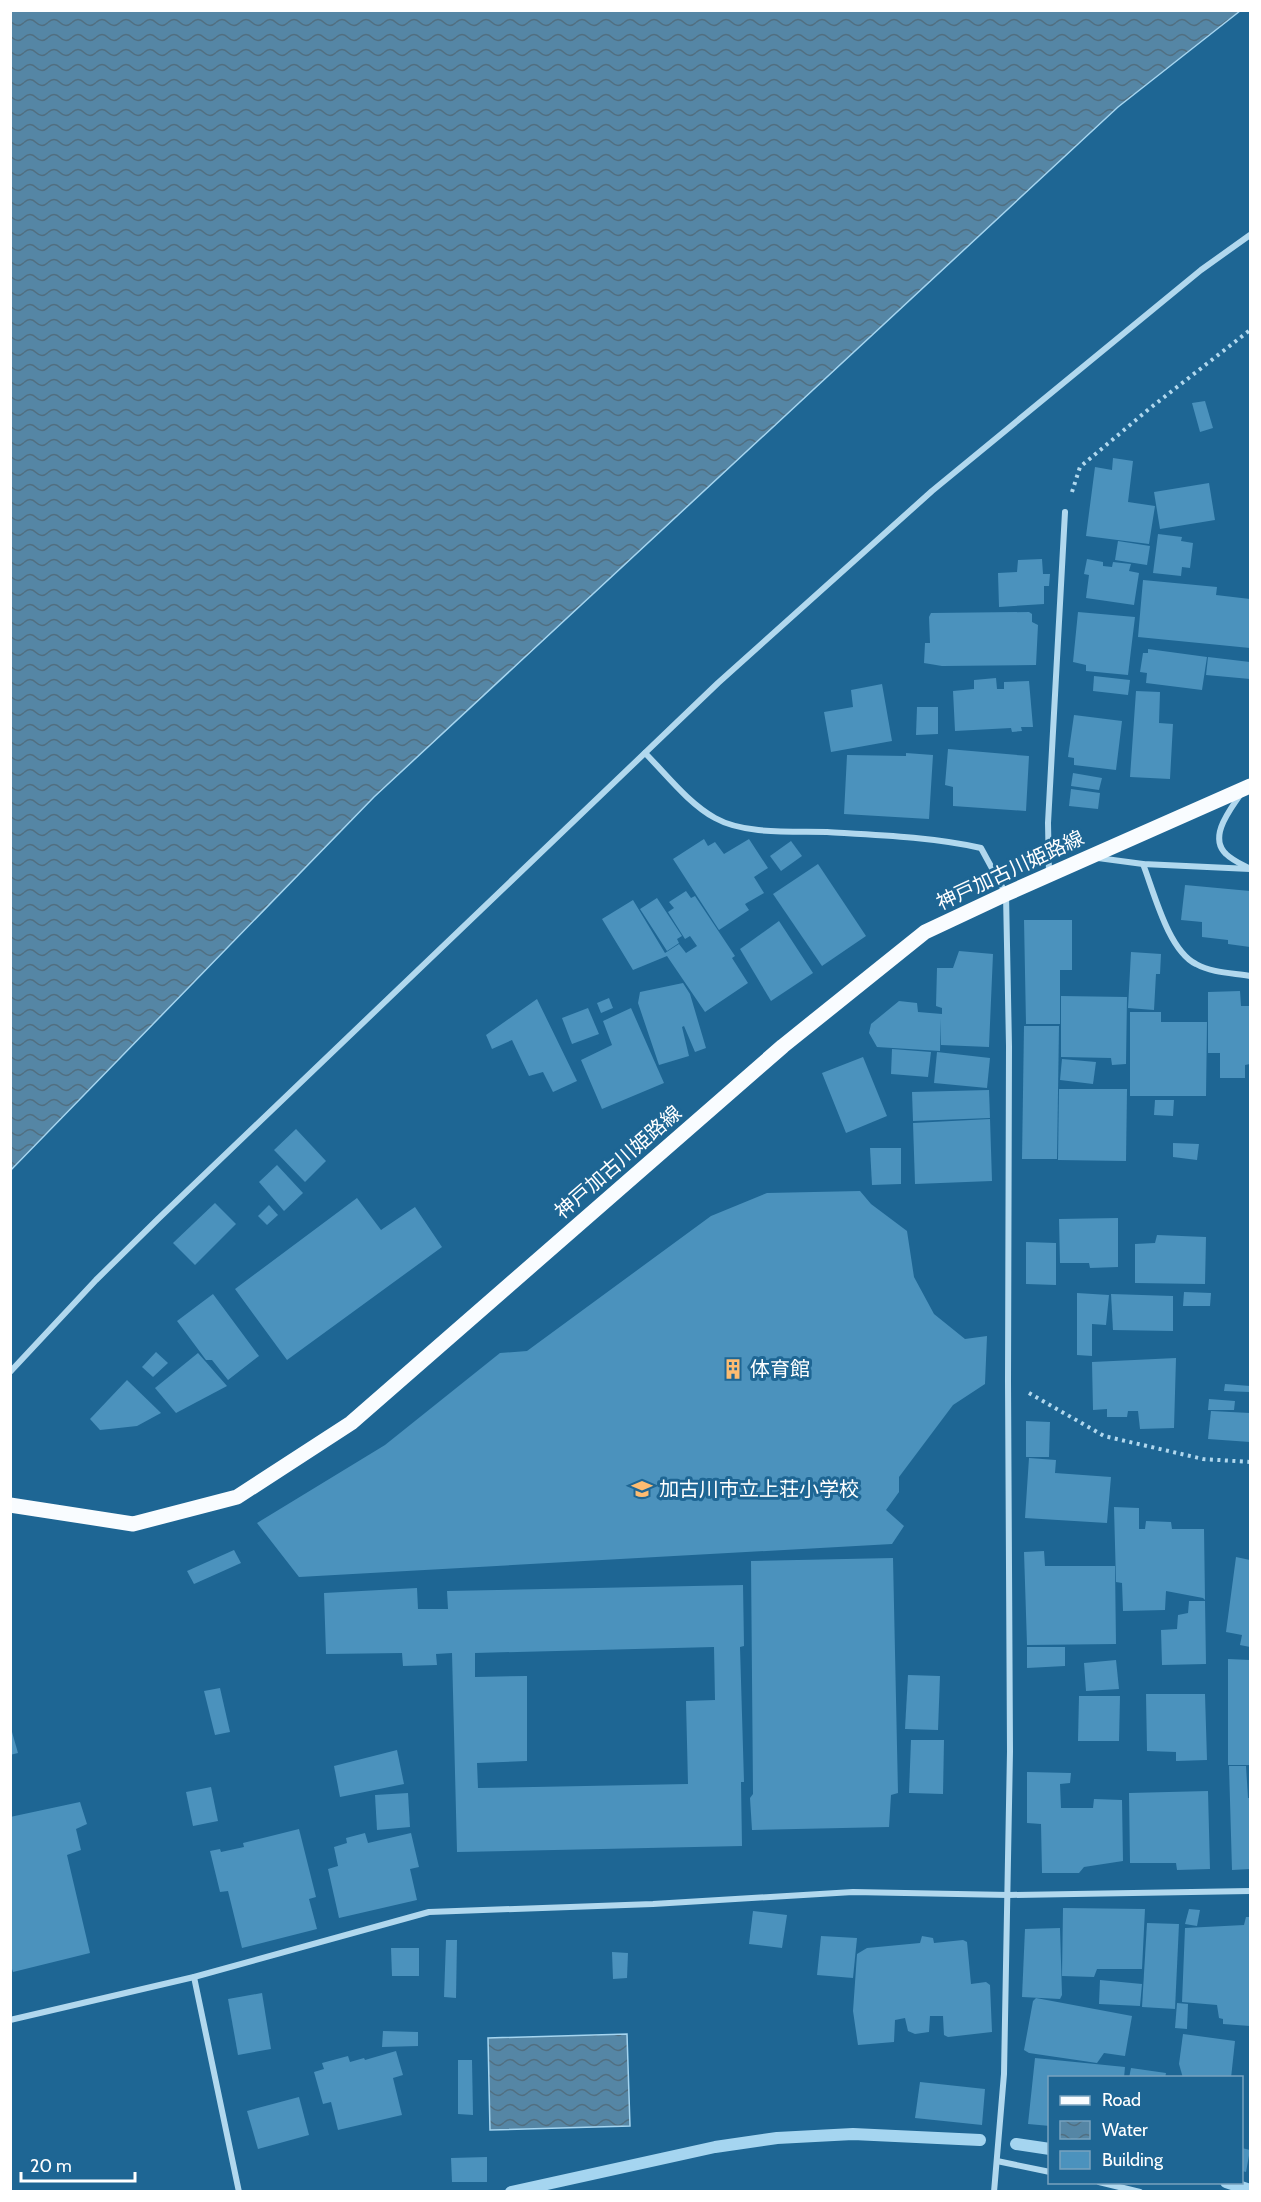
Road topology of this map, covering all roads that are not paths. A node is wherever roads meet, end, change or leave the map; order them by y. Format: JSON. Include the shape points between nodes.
{"nodes":[{"id":1,"x":1251,"y":235,"type":"edge"},
{"id":2,"x":1065,"y":512,"type":"road end"},
{"id":3,"x":645,"y":753,"type":"junction"},
{"id":4,"x":1248,"y":787,"type":"edge"},
{"id":5,"x":1089,"y":857,"type":"junction"},
{"id":6,"x":1143,"y":864,"type":"junction"},
{"id":7,"x":1049,"y":875,"type":"junction"},
{"id":8,"x":1006,"y":894,"type":"junction"},
{"id":9,"x":1251,"y":976,"type":"edge"},
{"id":10,"x":10,"y":1372,"type":"edge"},
{"id":11,"x":10,"y":1505,"type":"edge"},
{"id":12,"x":1251,"y":1891,"type":"edge"},
{"id":13,"x":1009,"y":1895,"type":"junction"},
{"id":14,"x":194,"y":1977,"type":"junction"},
{"id":15,"x":10,"y":2020,"type":"edge"},
{"id":16,"x":998,"y":2161,"type":"junction"},
{"id":17,"x":1048,"y":2172,"type":"edge"},
{"id":18,"x":1107,"y":2184,"type":"edge"},
{"id":19,"x":240,"y":2192,"type":"edge"},
{"id":20,"x":994,"y":2192,"type":"edge"},
{"id":21,"x":1140,"y":2192,"type":"edge"}],
"edges":[{"from":1,"to":3,"type":"street","via":[[1201,270],[932,491]]},
{"from":2,"to":7,"type":"street","via":[[1047,823]]},
{"from":3,"to":8,"type":"street","via":[[697,806],[717,819],[750,829],[844,833],[981,848]]},
{"from":3,"to":10,"type":"street","via":[[143,1234]]},
{"from":4,"to":5,"type":"main road","name":"神戸加古川姫路線"},
{"from":4,"to":6,"type":"street","via":[[1225,816],[1220,844],[1225,854],[1251,869]]},
{"from":5,"to":6,"type":"street"},
{"from":5,"to":7,"type":"main road","name":"神戸加古川姫路線"},
{"from":6,"to":9,"type":"street","via":[[1177,946],[1186,958],[1209,969]]},
{"from":7,"to":8,"type":"main road","name":"神戸加古川姫路線"},
{"from":8,"to":11,"type":"main road","name":"神戸加古川姫路線","via":[[926,932],[783,1046],[351,1422],[237,1497],[133,1524]]},
{"from":8,"to":13,"type":"street"},
{"from":12,"to":13,"type":"street"},
{"from":13,"to":14,"type":"street","via":[[853,1893],[429,1912]]},
{"from":13,"to":16,"type":"street"},
{"from":14,"to":15,"type":"street"},
{"from":14,"to":19,"type":"street"},
{"from":16,"to":17,"type":"street"},
{"from":16,"to":20,"type":"street"},
{"from":18,"to":21,"type":"street"}]}
